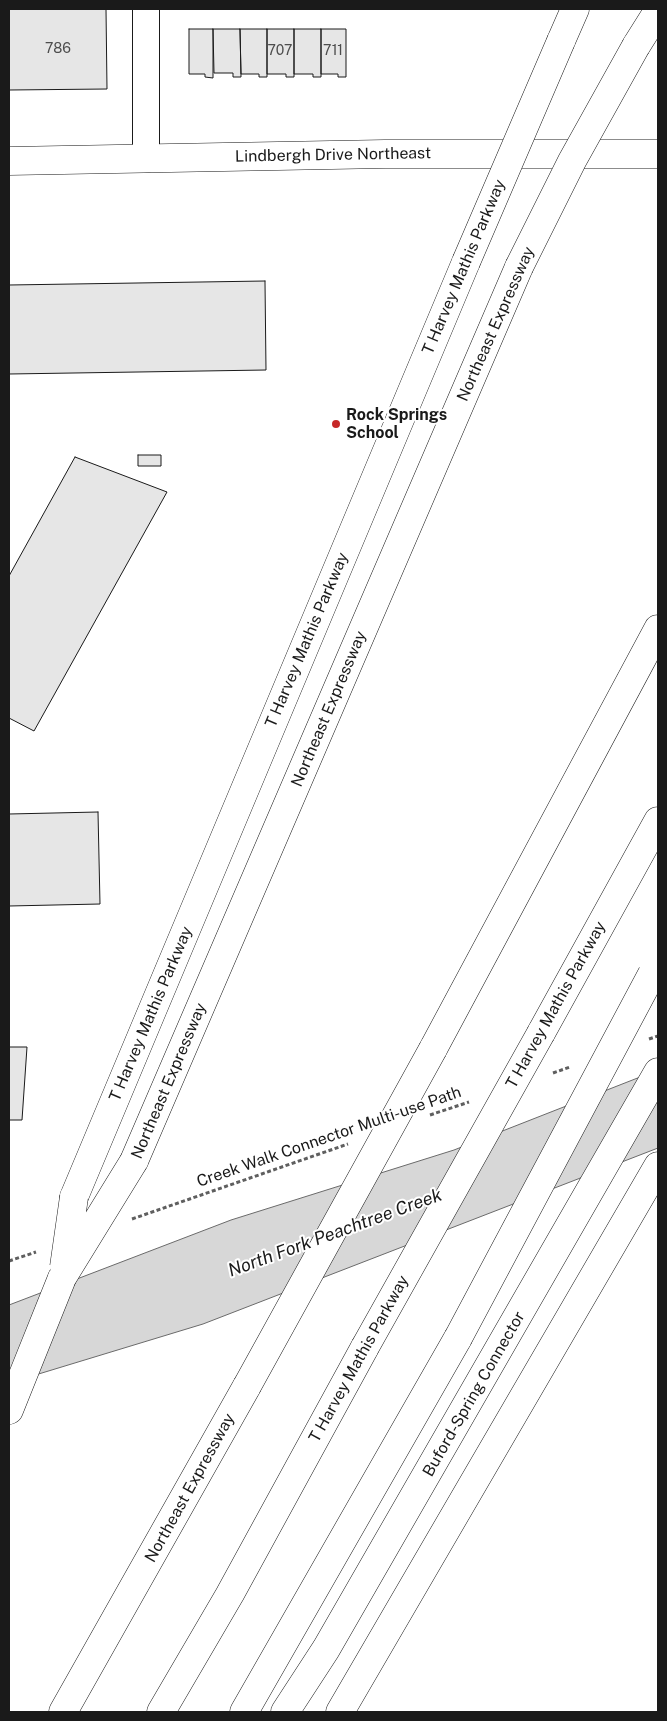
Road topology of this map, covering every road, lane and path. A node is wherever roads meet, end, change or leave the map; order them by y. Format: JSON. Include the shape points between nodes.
{"nodes":[{"id":1,"x":146,"y":9,"type":"edge"},
{"id":2,"x":574,"y":9,"type":"edge"},
{"id":3,"x":658,"y":11,"type":"edge"},
{"id":4,"x":658,"y":154,"type":"edge"},
{"id":5,"x":146,"y":159,"type":"junction"},
{"id":6,"x":9,"y":161,"type":"edge"},
{"id":7,"x":658,"y":629,"type":"edge"},
{"id":8,"x":658,"y":821,"type":"edge"},
{"id":9,"x":655,"y":969,"type":"edge"},
{"id":10,"x":658,"y":1036,"type":"edge"},
{"id":11,"x":639,"y":1043,"type":"dead end"},
{"id":12,"x":574,"y":1066,"type":"dead end"},
{"id":13,"x":658,"y":1072,"type":"edge"},
{"id":14,"x":545,"y":1075,"type":"dead end"},
{"id":15,"x":470,"y":1102,"type":"dead end"},
{"id":16,"x":423,"y":1118,"type":"dead end"},
{"id":17,"x":357,"y":1141,"type":"dead end"},
{"id":18,"x":658,"y":1166,"type":"edge"},
{"id":19,"x":131,"y":1219,"type":"dead end"},
{"id":20,"x":37,"y":1252,"type":"dead end"},
{"id":21,"x":9,"y":1261,"type":"edge"},
{"id":22,"x":62,"y":1278,"type":"junction"},
{"id":23,"x":9,"y":1410,"type":"edge"},
{"id":24,"x":63,"y":1712,"type":"edge"},
{"id":25,"x":161,"y":1712,"type":"edge"},
{"id":26,"x":244,"y":1712,"type":"edge"},
{"id":27,"x":285,"y":1712,"type":"edge"},
{"id":28,"x":340,"y":1712,"type":"edge"}],
"edges":[{"from":1,"to":5,"type":"street"},
{"from":2,"to":22,"type":"main road","name":"T Harvey Mathis Parkway","bridge":true,"via":[[74,1198]]},
{"from":3,"to":22,"type":"main road","name":"Northeast Expressway","bridge":true,"via":[[572,161],[519,267],[134,1161]]},
{"from":4,"to":5,"type":"main road","name":"Lindbergh Drive Northeast","via":[[385,154]]},
{"from":5,"to":6,"type":"main road","name":"Lindbergh Drive Northeast"},
{"from":7,"to":24,"type":"main road","name":"Northeast Expressway","bridge":true,"via":[[433,1049]]},
{"from":8,"to":25,"type":"main road","name":"T Harvey Mathis Parkway","bridge":true,"via":[[230,1594]]},
{"from":9,"to":26,"type":"main road","bridge":true,"via":[[458,1338]]},
{"from":10,"to":11,"type":"path"},
{"from":12,"to":14,"type":"path"},
{"from":13,"to":27,"type":"main road","name":"Buford-Spring Connector","via":[[326,1649]]},
{"from":15,"to":16,"type":"path","name":"Creek Walk Connector Multi-use Path"},
{"from":17,"to":19,"type":"path","name":"Creek Walk Connector Multi-use Path"},
{"from":18,"to":28,"type":"main road"},
{"from":20,"to":21,"type":"path"},
{"from":22,"to":23,"type":"main road","name":"Northeast Expressway"}]}
